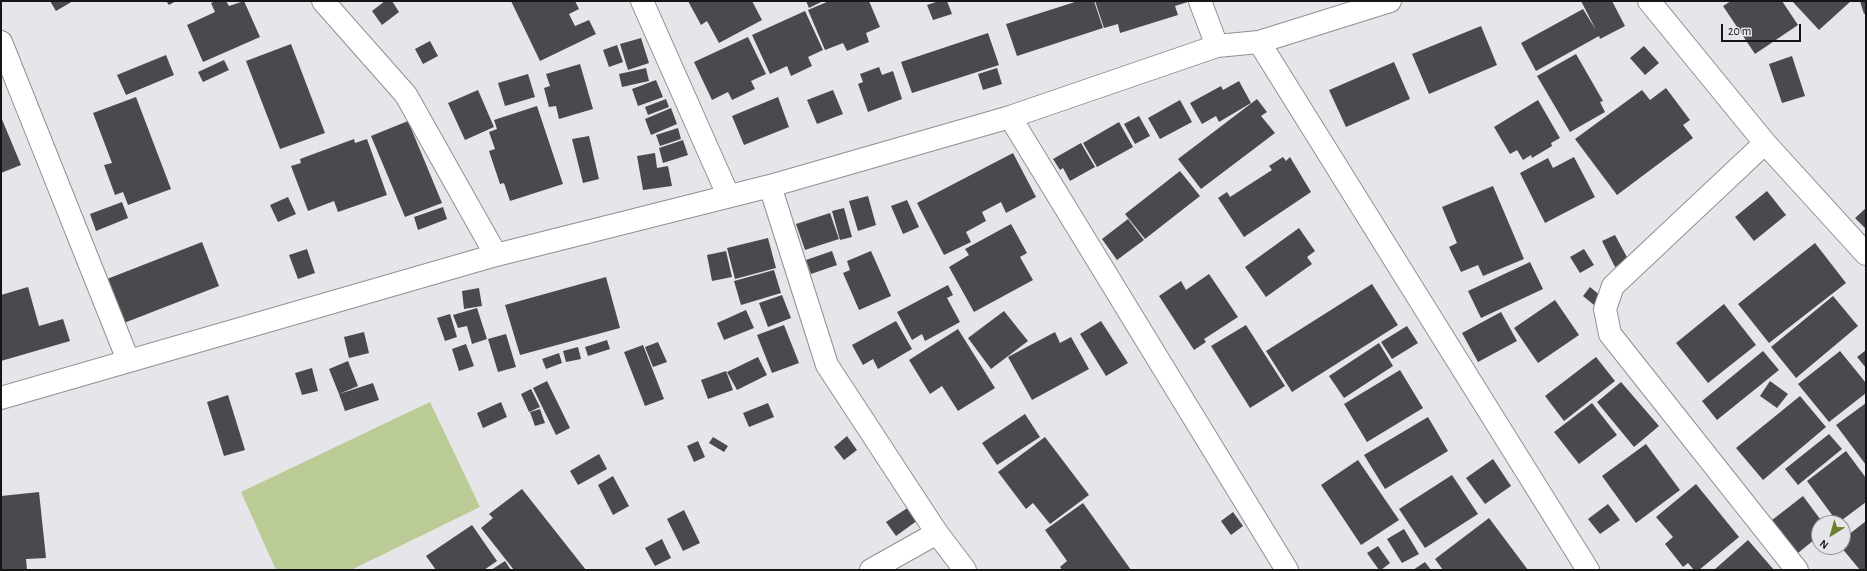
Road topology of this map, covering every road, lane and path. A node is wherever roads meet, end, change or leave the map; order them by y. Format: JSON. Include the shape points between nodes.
{"nodes":[{"id":1,"x":323,"y":1,"type":"edge"},
{"id":2,"x":642,"y":1,"type":"edge"},
{"id":3,"x":1200,"y":1,"type":"edge"},
{"id":4,"x":1390,"y":1,"type":"edge"},
{"id":5,"x":1649,"y":1,"type":"edge"},
{"id":6,"x":1,"y":42,"type":"edge"},
{"id":7,"x":1259,"y":42,"type":"junction"},
{"id":8,"x":1217,"y":46,"type":"junction"},
{"id":9,"x":1010,"y":117,"type":"junction"},
{"id":10,"x":1765,"y":143,"type":"junction"},
{"id":11,"x":770,"y":186,"type":"junction"},
{"id":12,"x":728,"y":195,"type":"junction"},
{"id":13,"x":1866,"y":254,"type":"edge"},
{"id":14,"x":496,"y":256,"type":"junction"},
{"id":15,"x":128,"y":360,"type":"junction"},
{"id":16,"x":1,"y":398,"type":"edge"},
{"id":17,"x":937,"y":533,"type":"junction"},
{"id":18,"x":871,"y":570,"type":"edge"},
{"id":19,"x":965,"y":570,"type":"edge"},
{"id":20,"x":1287,"y":570,"type":"edge"},
{"id":21,"x":1588,"y":570,"type":"edge"},
{"id":22,"x":1796,"y":570,"type":"edge"}],
"edges":[{"from":1,"to":14,"type":"street","via":[[406,95]]},
{"from":2,"to":12,"type":"street"},
{"from":3,"to":8,"type":"street"},
{"from":4,"to":7,"type":"street"},
{"from":5,"to":10,"type":"street"},
{"from":6,"to":15,"type":"street"},
{"from":7,"to":8,"type":"street"},
{"from":7,"to":21,"type":"street"},
{"from":8,"to":9,"type":"street"},
{"from":9,"to":11,"type":"street"},
{"from":9,"to":20,"type":"street"},
{"from":10,"to":13,"type":"street"},
{"from":10,"to":22,"type":"street","via":[[1614,286],[1605,308],[1610,334]]},
{"from":11,"to":12,"type":"street"},
{"from":11,"to":17,"type":"street","via":[[827,365]]},
{"from":12,"to":14,"type":"street"},
{"from":14,"to":15,"type":"street"},
{"from":15,"to":16,"type":"street"},
{"from":17,"to":18,"type":"street"},
{"from":17,"to":19,"type":"street"}]}
